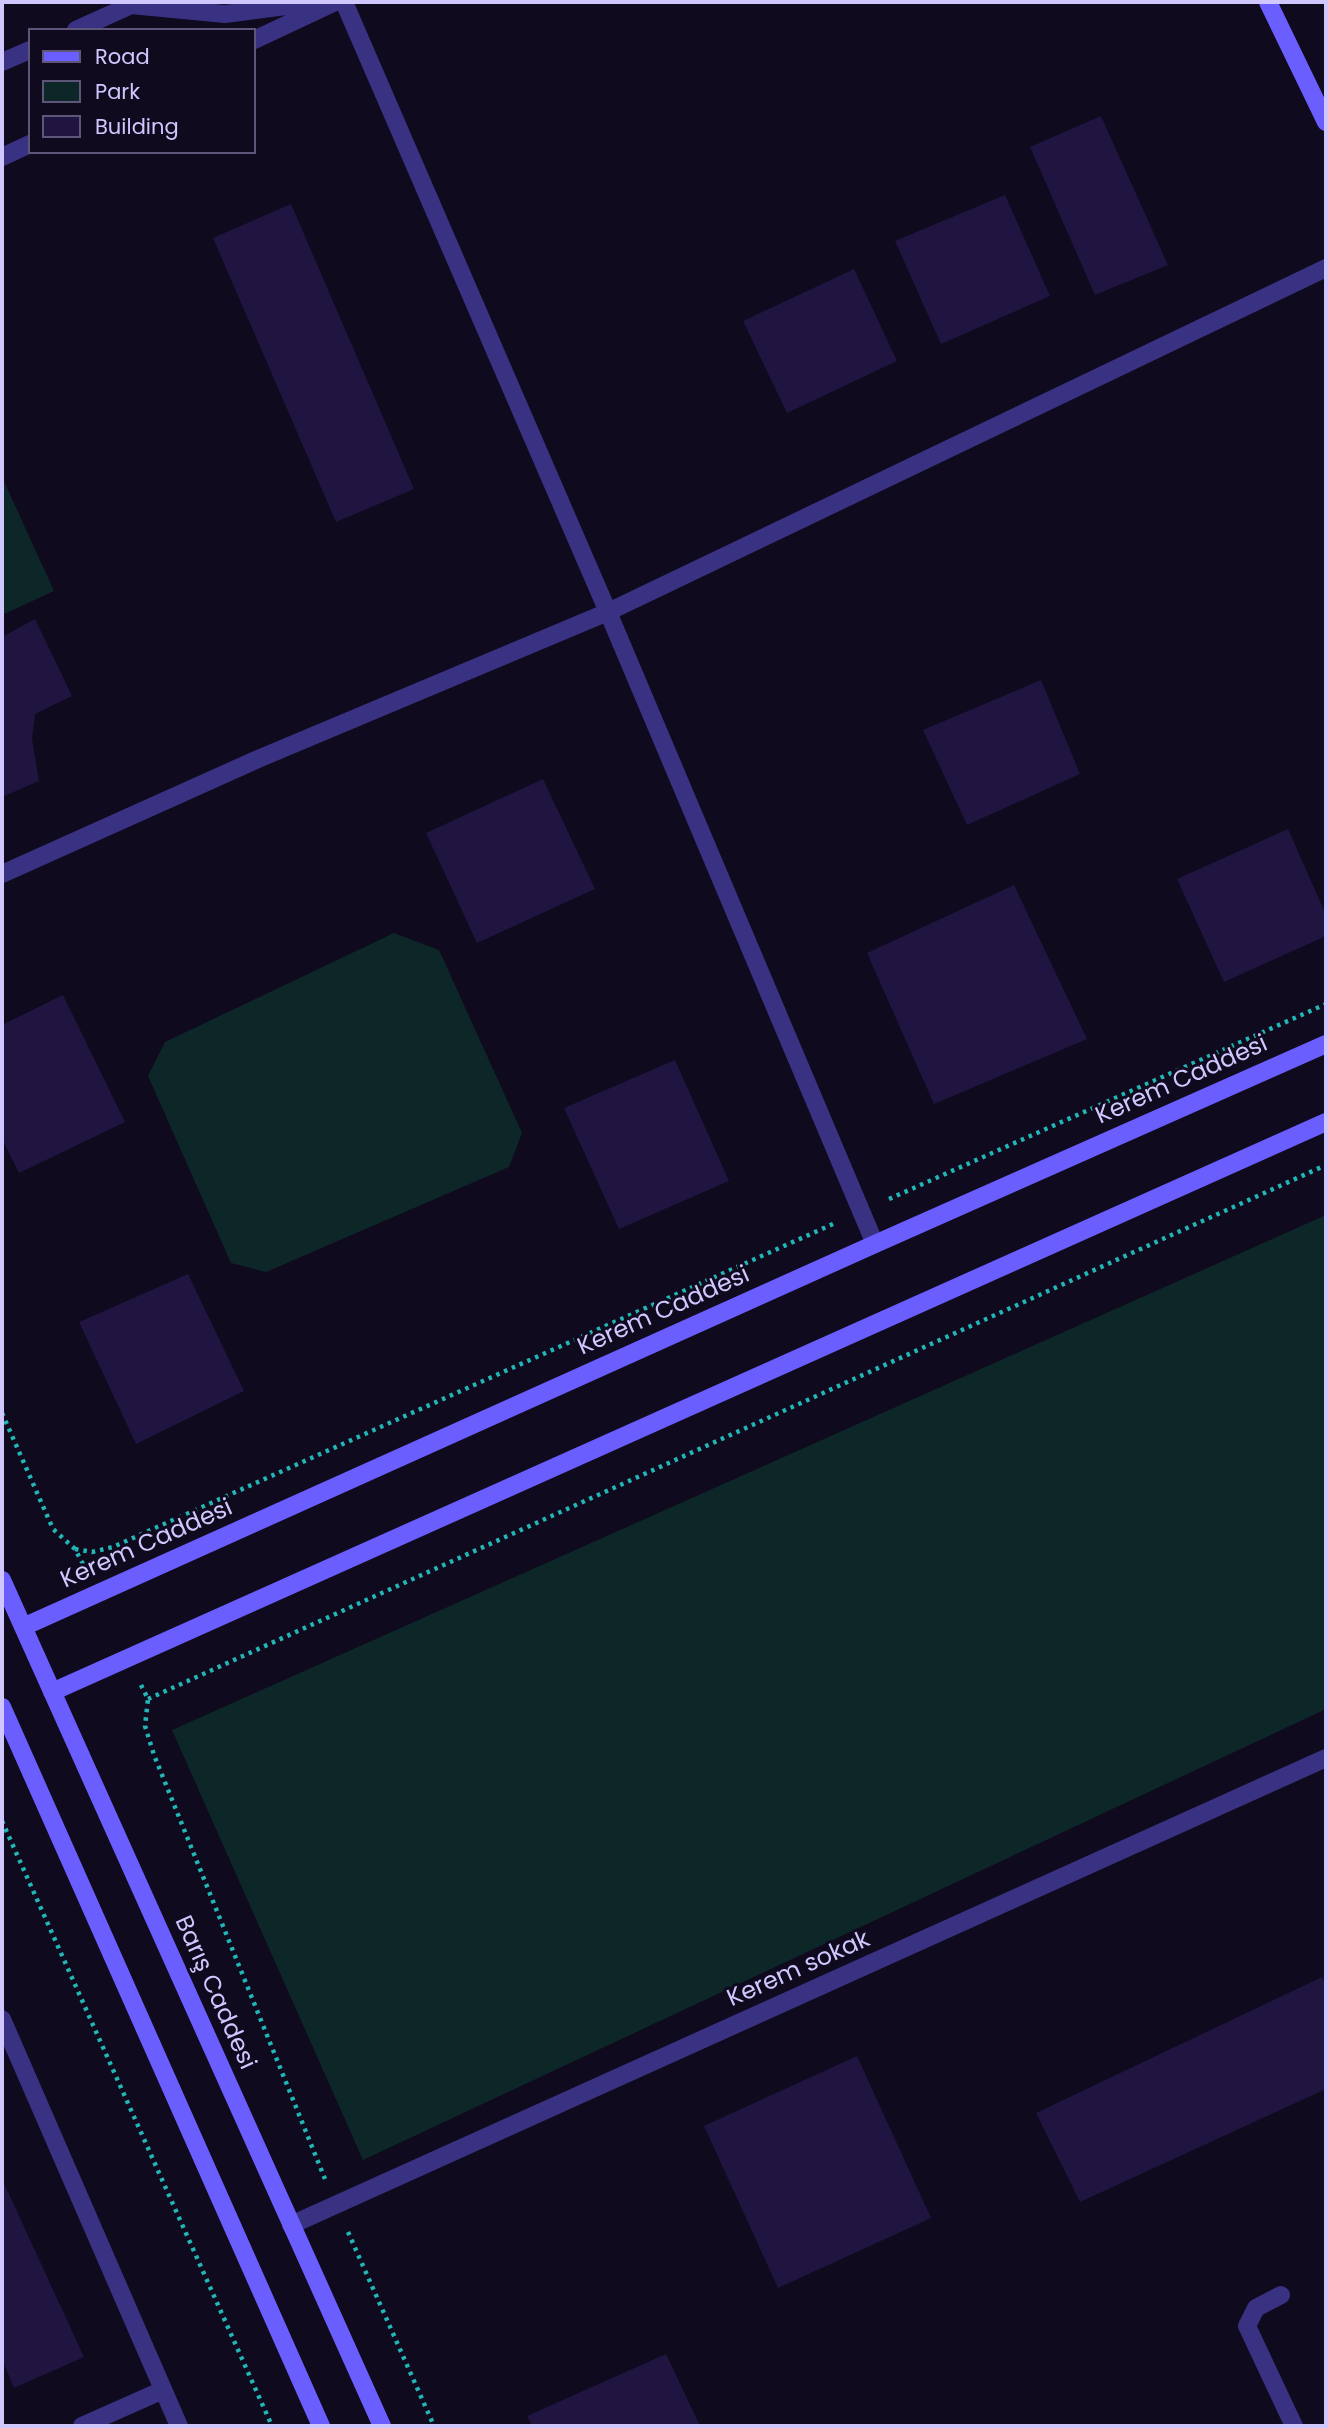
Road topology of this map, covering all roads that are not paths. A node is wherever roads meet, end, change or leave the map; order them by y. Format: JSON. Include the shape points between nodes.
{"nodes":[{"id":1,"x":316,"y":2,"type":"edge"},
{"id":2,"x":335,"y":2,"type":"edge"},
{"id":3,"x":344,"y":2,"type":"edge"},
{"id":4,"x":1268,"y":2,"type":"edge"},
{"id":5,"x":128,"y":4,"type":"edge"},
{"id":6,"x":80,"y":28,"type":"edge"},
{"id":7,"x":256,"y":39,"type":"edge"},
{"id":8,"x":28,"y":51,"type":"edge"},
{"id":9,"x":2,"y":62,"type":"edge"},
{"id":10,"x":1326,"y":122,"type":"edge"},
{"id":11,"x":28,"y":145,"type":"edge"},
{"id":12,"x":2,"y":157,"type":"edge"},
{"id":13,"x":1326,"y":268,"type":"edge"},
{"id":14,"x":608,"y":612,"type":"junction"},
{"id":15,"x":2,"y":874,"type":"edge"},
{"id":16,"x":1326,"y":1044,"type":"edge"},
{"id":17,"x":1326,"y":1122,"type":"edge"},
{"id":18,"x":875,"y":1244,"type":"junction"},
{"id":19,"x":2,"y":1580,"type":"edge"},
{"id":20,"x":23,"y":1628,"type":"junction"},
{"id":21,"x":52,"y":1692,"type":"junction"},
{"id":22,"x":2,"y":1707,"type":"edge"},
{"id":23,"x":1326,"y":1758,"type":"edge"},
{"id":24,"x":2,"y":2019,"type":"edge"},
{"id":25,"x":291,"y":2225,"type":"junction"},
{"id":26,"x":1281,"y":2295,"type":"dead end"},
{"id":27,"x":163,"y":2390,"type":"junction"},
{"id":28,"x":82,"y":2426,"type":"edge"},
{"id":29,"x":179,"y":2426,"type":"edge"},
{"id":30,"x":321,"y":2426,"type":"edge"},
{"id":31,"x":382,"y":2426,"type":"edge"},
{"id":32,"x":1294,"y":2426,"type":"edge"}],
"edges":[{"from":1,"to":5,"type":"street","via":[[225,14]]},
{"from":2,"to":7,"type":"street"},
{"from":3,"to":14,"type":"street"},
{"from":4,"to":10,"type":"street"},
{"from":5,"to":6,"type":"street"},
{"from":8,"to":9,"type":"street"},
{"from":11,"to":12,"type":"street"},
{"from":13,"to":14,"type":"street"},
{"from":14,"to":15,"type":"street","via":[[258,759]]},
{"from":14,"to":18,"type":"street"},
{"from":16,"to":18,"type":"street","name":"Kerem Caddesi"},
{"from":17,"to":21,"type":"street"},
{"from":18,"to":20,"type":"street","name":"Kerem Caddesi"},
{"from":19,"to":20,"type":"street","name":"Barış Caddesi"},
{"from":20,"to":21,"type":"street","name":"Barış Caddesi"},
{"from":21,"to":25,"type":"street","name":"Barış Caddesi"},
{"from":22,"to":30,"type":"street"},
{"from":23,"to":25,"type":"street","name":"Kerem sokak"},
{"from":24,"to":27,"type":"street"},
{"from":25,"to":31,"type":"street","name":"Barış Caddesi"},
{"from":26,"to":32,"type":"street","via":[[1256,2308],[1247,2326]]},
{"from":27,"to":28,"type":"street"},
{"from":27,"to":29,"type":"street"}]}
